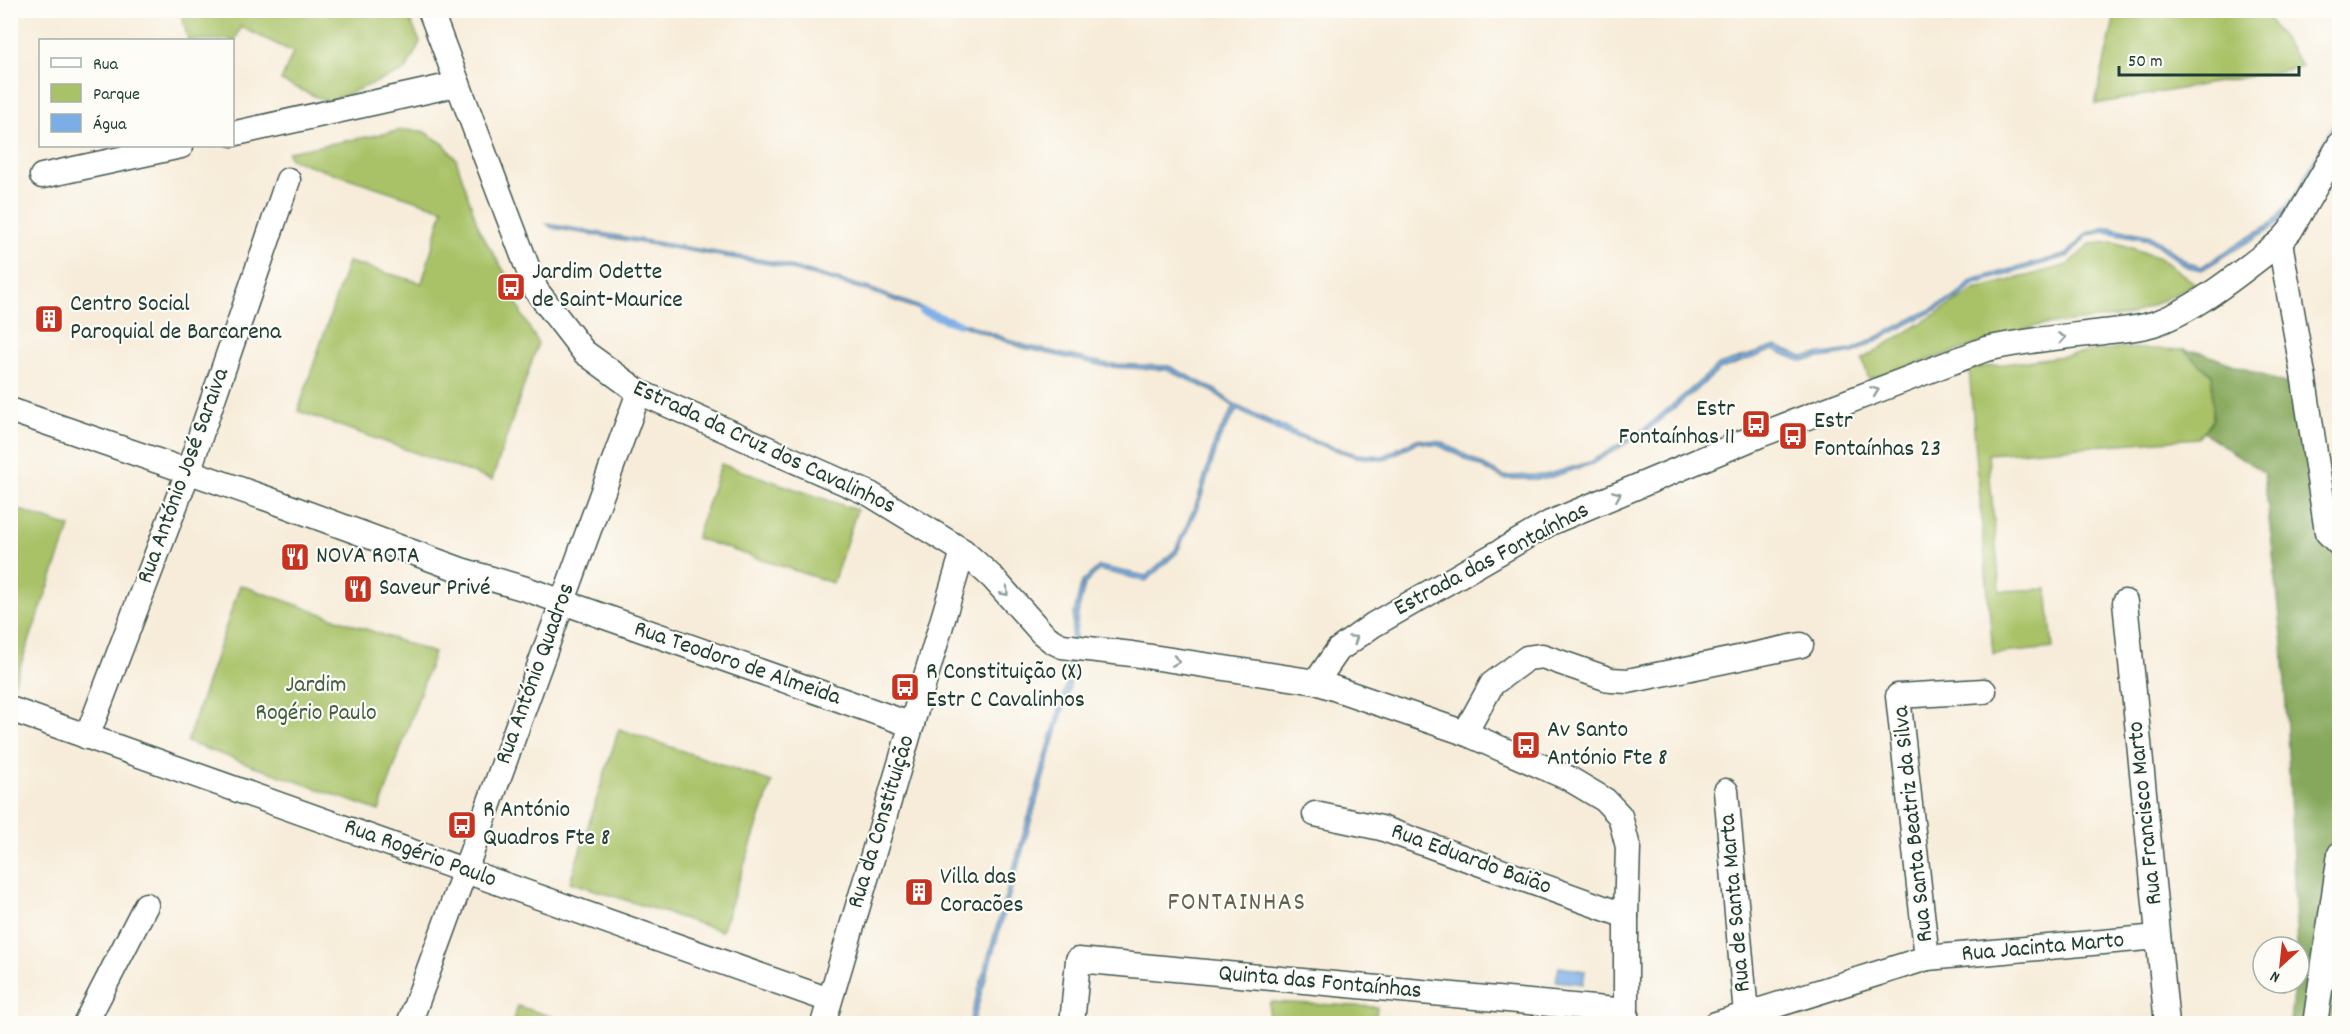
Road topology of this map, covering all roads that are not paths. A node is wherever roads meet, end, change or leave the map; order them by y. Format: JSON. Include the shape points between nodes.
{"nodes":[{"id":1,"x":430,"y":10,"type":"edge"},
{"id":2,"x":458,"y":84,"type":"junction"},
{"id":3,"x":234,"y":134,"type":"edge"},
{"id":4,"x":2340,"y":144,"type":"edge"},
{"id":5,"x":176,"y":147,"type":"edge"},
{"id":6,"x":42,"y":176,"type":"dead end"},
{"id":7,"x":288,"y":180,"type":"dead end"},
{"id":8,"x":2280,"y":242,"type":"junction"},
{"id":9,"x":639,"y":392,"type":"junction"},
{"id":10,"x":10,"y":410,"type":"edge"},
{"id":11,"x":188,"y":472,"type":"junction"},
{"id":12,"x":2340,"y":545,"type":"edge"},
{"id":13,"x":963,"y":551,"type":"junction"},
{"id":14,"x":562,"y":602,"type":"junction"},
{"id":15,"x":2125,"y":602,"type":"dead end"},
{"id":16,"x":1801,"y":645,"type":"dead end"},
{"id":17,"x":1316,"y":682,"type":"junction"},
{"id":18,"x":1984,"y":691,"type":"dead end"},
{"id":19,"x":10,"y":709,"type":"edge"},
{"id":20,"x":912,"y":725,"type":"junction"},
{"id":21,"x":1465,"y":733,"type":"junction"},
{"id":22,"x":87,"y":737,"type":"junction"},
{"id":23,"x":1726,"y":791,"type":"dead end"},
{"id":24,"x":1315,"y":814,"type":"dead end"},
{"id":25,"x":2340,"y":854,"type":"edge"},
{"id":26,"x":465,"y":870,"type":"junction"},
{"id":27,"x":146,"y":905,"type":"dead end"},
{"id":28,"x":1626,"y":916,"type":"junction"},
{"id":29,"x":2158,"y":937,"type":"junction"},
{"id":30,"x":1927,"y":958,"type":"junction"},
{"id":31,"x":829,"y":1000,"type":"junction"},
{"id":32,"x":1746,"y":1014,"type":"junction"},
{"id":33,"x":1626,"y":1017,"type":"edge"},
{"id":34,"x":84,"y":1023,"type":"edge"},
{"id":35,"x":409,"y":1023,"type":"edge"},
{"id":36,"x":822,"y":1023,"type":"edge"},
{"id":37,"x":1072,"y":1023,"type":"edge"},
{"id":38,"x":1716,"y":1023,"type":"edge"},
{"id":39,"x":2167,"y":1023,"type":"edge"},
{"id":40,"x":2315,"y":1023,"type":"edge"}],
"edges":[{"from":1,"to":2,"type":"street","name":"Estrada da Cruz dos Cavalinhos"},
{"from":2,"to":3,"type":"street"},
{"from":2,"to":9,"type":"street","name":"Estrada da Cruz dos Cavalinhos","via":[[536,290],[584,352]]},
{"from":4,"to":8,"type":"street","name":"Estrada das Fontaínhas"},
{"from":5,"to":6,"type":"street"},
{"from":7,"to":11,"type":"street","name":"Rua António José Saraiva"},
{"from":8,"to":12,"type":"street","via":[[2327,532]]},
{"from":17,"to":8,"type":"street","name":"Estrada das Fontaínhas","one_way":true,"via":[[1338,650],[1373,625],[1551,523],[1760,435],[1986,349],[2154,323],[2194,303]]},
{"from":9,"to":13,"type":"street","name":"Estrada da Cruz dos Cavalinhos","via":[[870,494]]},
{"from":9,"to":14,"type":"street","name":"Rua António Quadros"},
{"from":10,"to":11,"type":"street","name":"Rua Teodoro de Almeida"},
{"from":11,"to":14,"type":"street","name":"Rua Teodoro de Almeida"},
{"from":11,"to":22,"type":"street","name":"Rua António José Saraiva"},
{"from":13,"to":17,"type":"street","name":"Estrada da Cruz dos Cavalinhos","one_way":true,"via":[[1042,633],[1062,646]]},
{"from":13,"to":20,"type":"street","name":"Rua da Constituição"},
{"from":14,"to":20,"type":"street","name":"Rua Teodoro de Almeida"},
{"from":14,"to":26,"type":"street","name":"Rua António Quadros"},
{"from":15,"to":29,"type":"street","name":"Rua Francisco Marto"},
{"from":16,"to":21,"type":"street","via":[[1628,681],[1611,680],[1542,656],[1527,658],[1492,684]]},
{"from":17,"to":21,"type":"street","name":"Estrada da Cruz dos Cavalinhos"},
{"from":18,"to":30,"type":"street","name":"Rua Santa Beatriz da Silva","via":[[1898,696]]},
{"from":19,"to":22,"type":"street","name":"Rua Rogério Paulo"},
{"from":20,"to":31,"type":"street","name":"Rua da Constituição"},
{"from":21,"to":28,"type":"street","name":"Estrada da Cruz dos Cavalinhos","via":[[1568,777],[1605,800],[1620,816],[1628,847]]},
{"from":22,"to":26,"type":"street","name":"Rua Rogério Paulo"},
{"from":23,"to":32,"type":"street","name":"Rua de Santa Marta"},
{"from":24,"to":28,"type":"street","name":"Rua Eduardo Baião","via":[[1381,828]]},
{"from":25,"to":40,"type":"street"},
{"from":26,"to":31,"type":"street","name":"Rua Rogério Paulo"},
{"from":26,"to":35,"type":"street","name":"Rua António Quadros"},
{"from":27,"to":34,"type":"street"},
{"from":28,"to":33,"type":"street","name":"Estrada da Cruz dos Cavalinhos"},
{"from":29,"to":30,"type":"street","name":"Rua Jacinta Marto"},
{"from":29,"to":39,"type":"street","name":"Rua Francisco Marto"},
{"from":30,"to":32,"type":"street","name":"Rua Santa Beatriz da Silva"},
{"from":31,"to":36,"type":"street","name":"Rua da Constituição"},
{"from":32,"to":38,"type":"street","name":"Rua Santa Beatriz da Silva"},
{"from":33,"to":37,"type":"street","name":"Quinta das Fontaínhas","via":[[1078,960]]}]}
